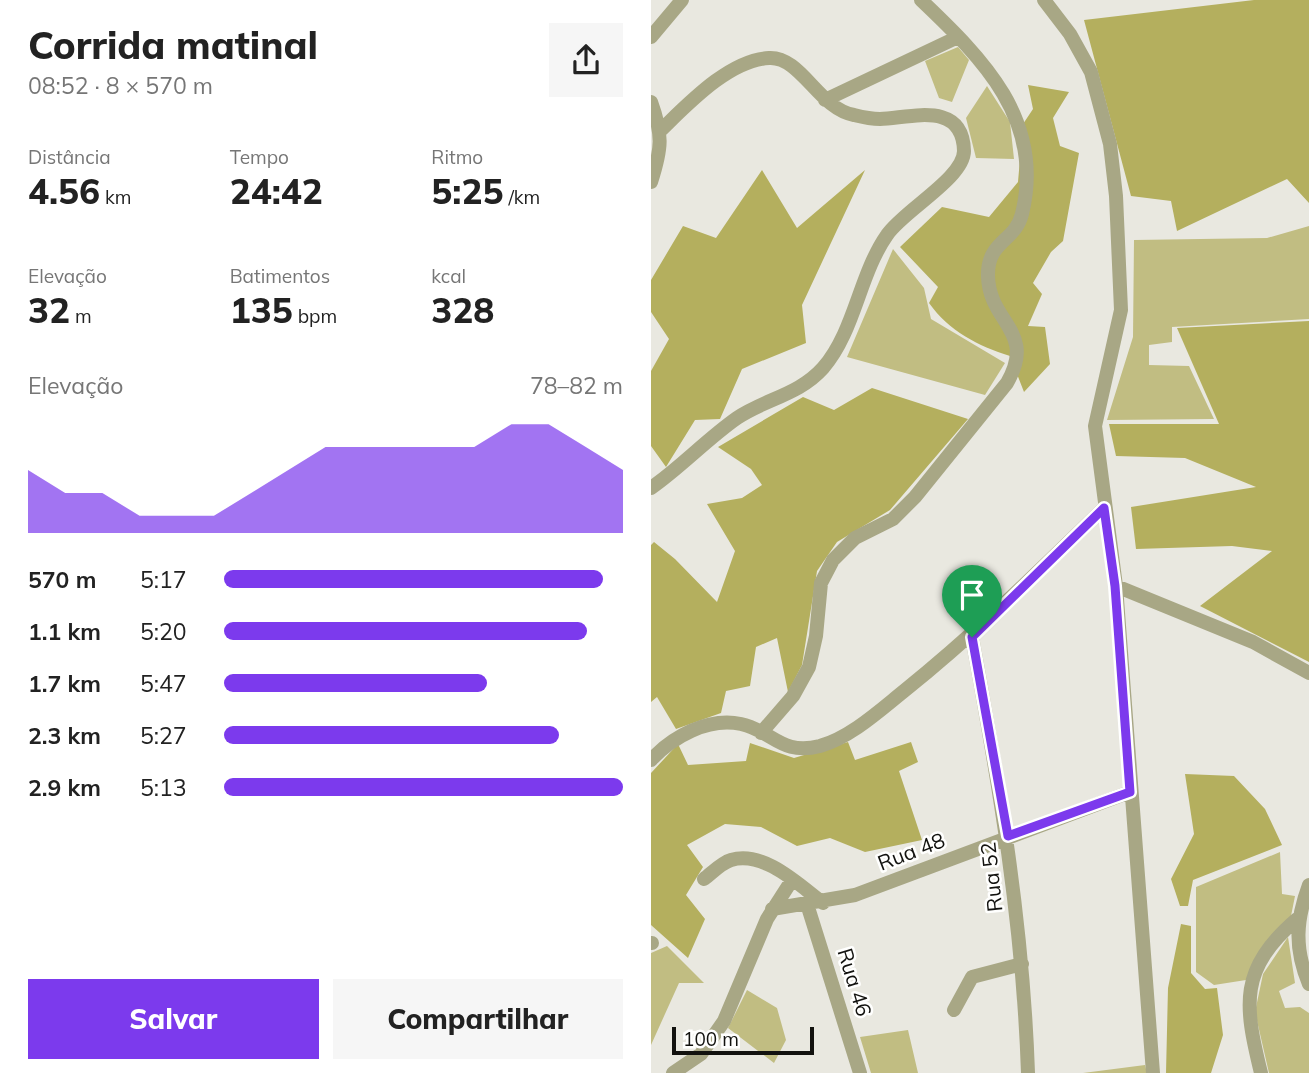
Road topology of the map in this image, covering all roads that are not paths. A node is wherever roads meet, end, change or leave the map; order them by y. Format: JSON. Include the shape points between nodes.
{"nodes":[{"id":1,"x":682,"y":0,"type":"edge"},
{"id":2,"x":921,"y":0,"type":"edge"},
{"id":3,"x":1044,"y":0,"type":"edge"},
{"id":4,"x":651,"y":37,"type":"edge"},
{"id":5,"x":958,"y":37,"type":"junction"},
{"id":6,"x":825,"y":100,"type":"junction"},
{"id":7,"x":651,"y":102,"type":"edge"},
{"id":8,"x":661,"y":130,"type":"junction"},
{"id":9,"x":651,"y":182,"type":"edge"},
{"id":10,"x":651,"y":488,"type":"edge"},
{"id":11,"x":1104,"y":508,"type":"junction"},
{"id":12,"x":1115,"y":586,"type":"junction"},
{"id":13,"x":972,"y":637,"type":"junction"},
{"id":14,"x":1309,"y":673,"type":"edge"},
{"id":15,"x":761,"y":733,"type":"junction"},
{"id":16,"x":651,"y":760,"type":"edge"},
{"id":17,"x":1130,"y":792,"type":"junction"},
{"id":18,"x":1008,"y":836,"type":"junction"},
{"id":19,"x":703,"y":878,"type":"dead end"},
{"id":20,"x":792,"y":880,"type":"junction"},
{"id":21,"x":1309,"y":885,"type":"edge"},
{"id":22,"x":823,"y":903,"type":"junction"},
{"id":23,"x":807,"y":904,"type":"junction"},
{"id":24,"x":772,"y":909,"type":"junction"},
{"id":25,"x":1297,"y":919,"type":"junction"},
{"id":26,"x":1022,"y":964,"type":"junction"},
{"id":27,"x":1309,"y":984,"type":"edge"},
{"id":28,"x":954,"y":1010,"type":"dead end"},
{"id":29,"x":673,"y":1073,"type":"edge"},
{"id":30,"x":860,"y":1073,"type":"edge"},
{"id":31,"x":1028,"y":1073,"type":"edge"},
{"id":32,"x":1153,"y":1073,"type":"edge"},
{"id":33,"x":1261,"y":1073,"type":"edge"}],
"edges":[{"from":1,"to":4,"type":"street"},
{"from":2,"to":5,"type":"street"},
{"from":3,"to":11,"type":"street","via":[[1091,72],[1110,144],[1121,310],[1095,426]]},
{"from":5,"to":6,"type":"street"},
{"from":5,"to":15,"type":"street","via":[[1015,110],[1025,150],[1022,217],[994,248],[988,264],[991,297],[1014,338],[1017,365],[915,497],[893,519],[855,538],[833,560],[821,583],[816,636],[806,675]]},
{"from":6,"to":8,"type":"street","via":[[789,63],[769,58],[745,64],[713,83]]},
{"from":6,"to":10,"type":"street","via":[[851,115],[877,119],[916,113],[949,121],[962,138],[963,162],[886,236],[842,337],[823,368],[786,397],[734,420]]},
{"from":7,"to":8,"type":"street"},
{"from":8,"to":9,"type":"street"},
{"from":11,"to":12,"type":"street"},
{"from":11,"to":13,"type":"street"},
{"from":12,"to":14,"type":"street","via":[[1253,642]]},
{"from":12,"to":17,"type":"street"},
{"from":13,"to":15,"type":"street","via":[[874,715],[831,742],[793,748]]},
{"from":13,"to":18,"type":"street","name":"Rua 52"},
{"from":15,"to":16,"type":"street","via":[[741,724],[715,723],[687,733]]},
{"from":17,"to":18,"type":"street","name":"Rua 48"},
{"from":17,"to":32,"type":"street"},
{"from":18,"to":22,"type":"street","name":"Rua 48"},
{"from":18,"to":26,"type":"street","name":"Rua 52"},
{"from":19,"to":20,"type":"street","via":[[728,861],[743,858],[763,862]]},
{"from":20,"to":22,"type":"street"},
{"from":20,"to":24,"type":"street"},
{"from":21,"to":25,"type":"street"},
{"from":22,"to":23,"type":"street","name":"Rua 48"},
{"from":23,"to":24,"type":"street","name":"Rua 48"},
{"from":23,"to":30,"type":"street","name":"Rua 46"},
{"from":24,"to":29,"type":"street","via":[[724,1021],[701,1054]]},
{"from":25,"to":27,"type":"street"},
{"from":25,"to":33,"type":"street","via":[[1261,958],[1251,985],[1247,1011]]},
{"from":26,"to":28,"type":"street","via":[[972,977]]},
{"from":26,"to":31,"type":"street","name":"Rua 52"}]}
